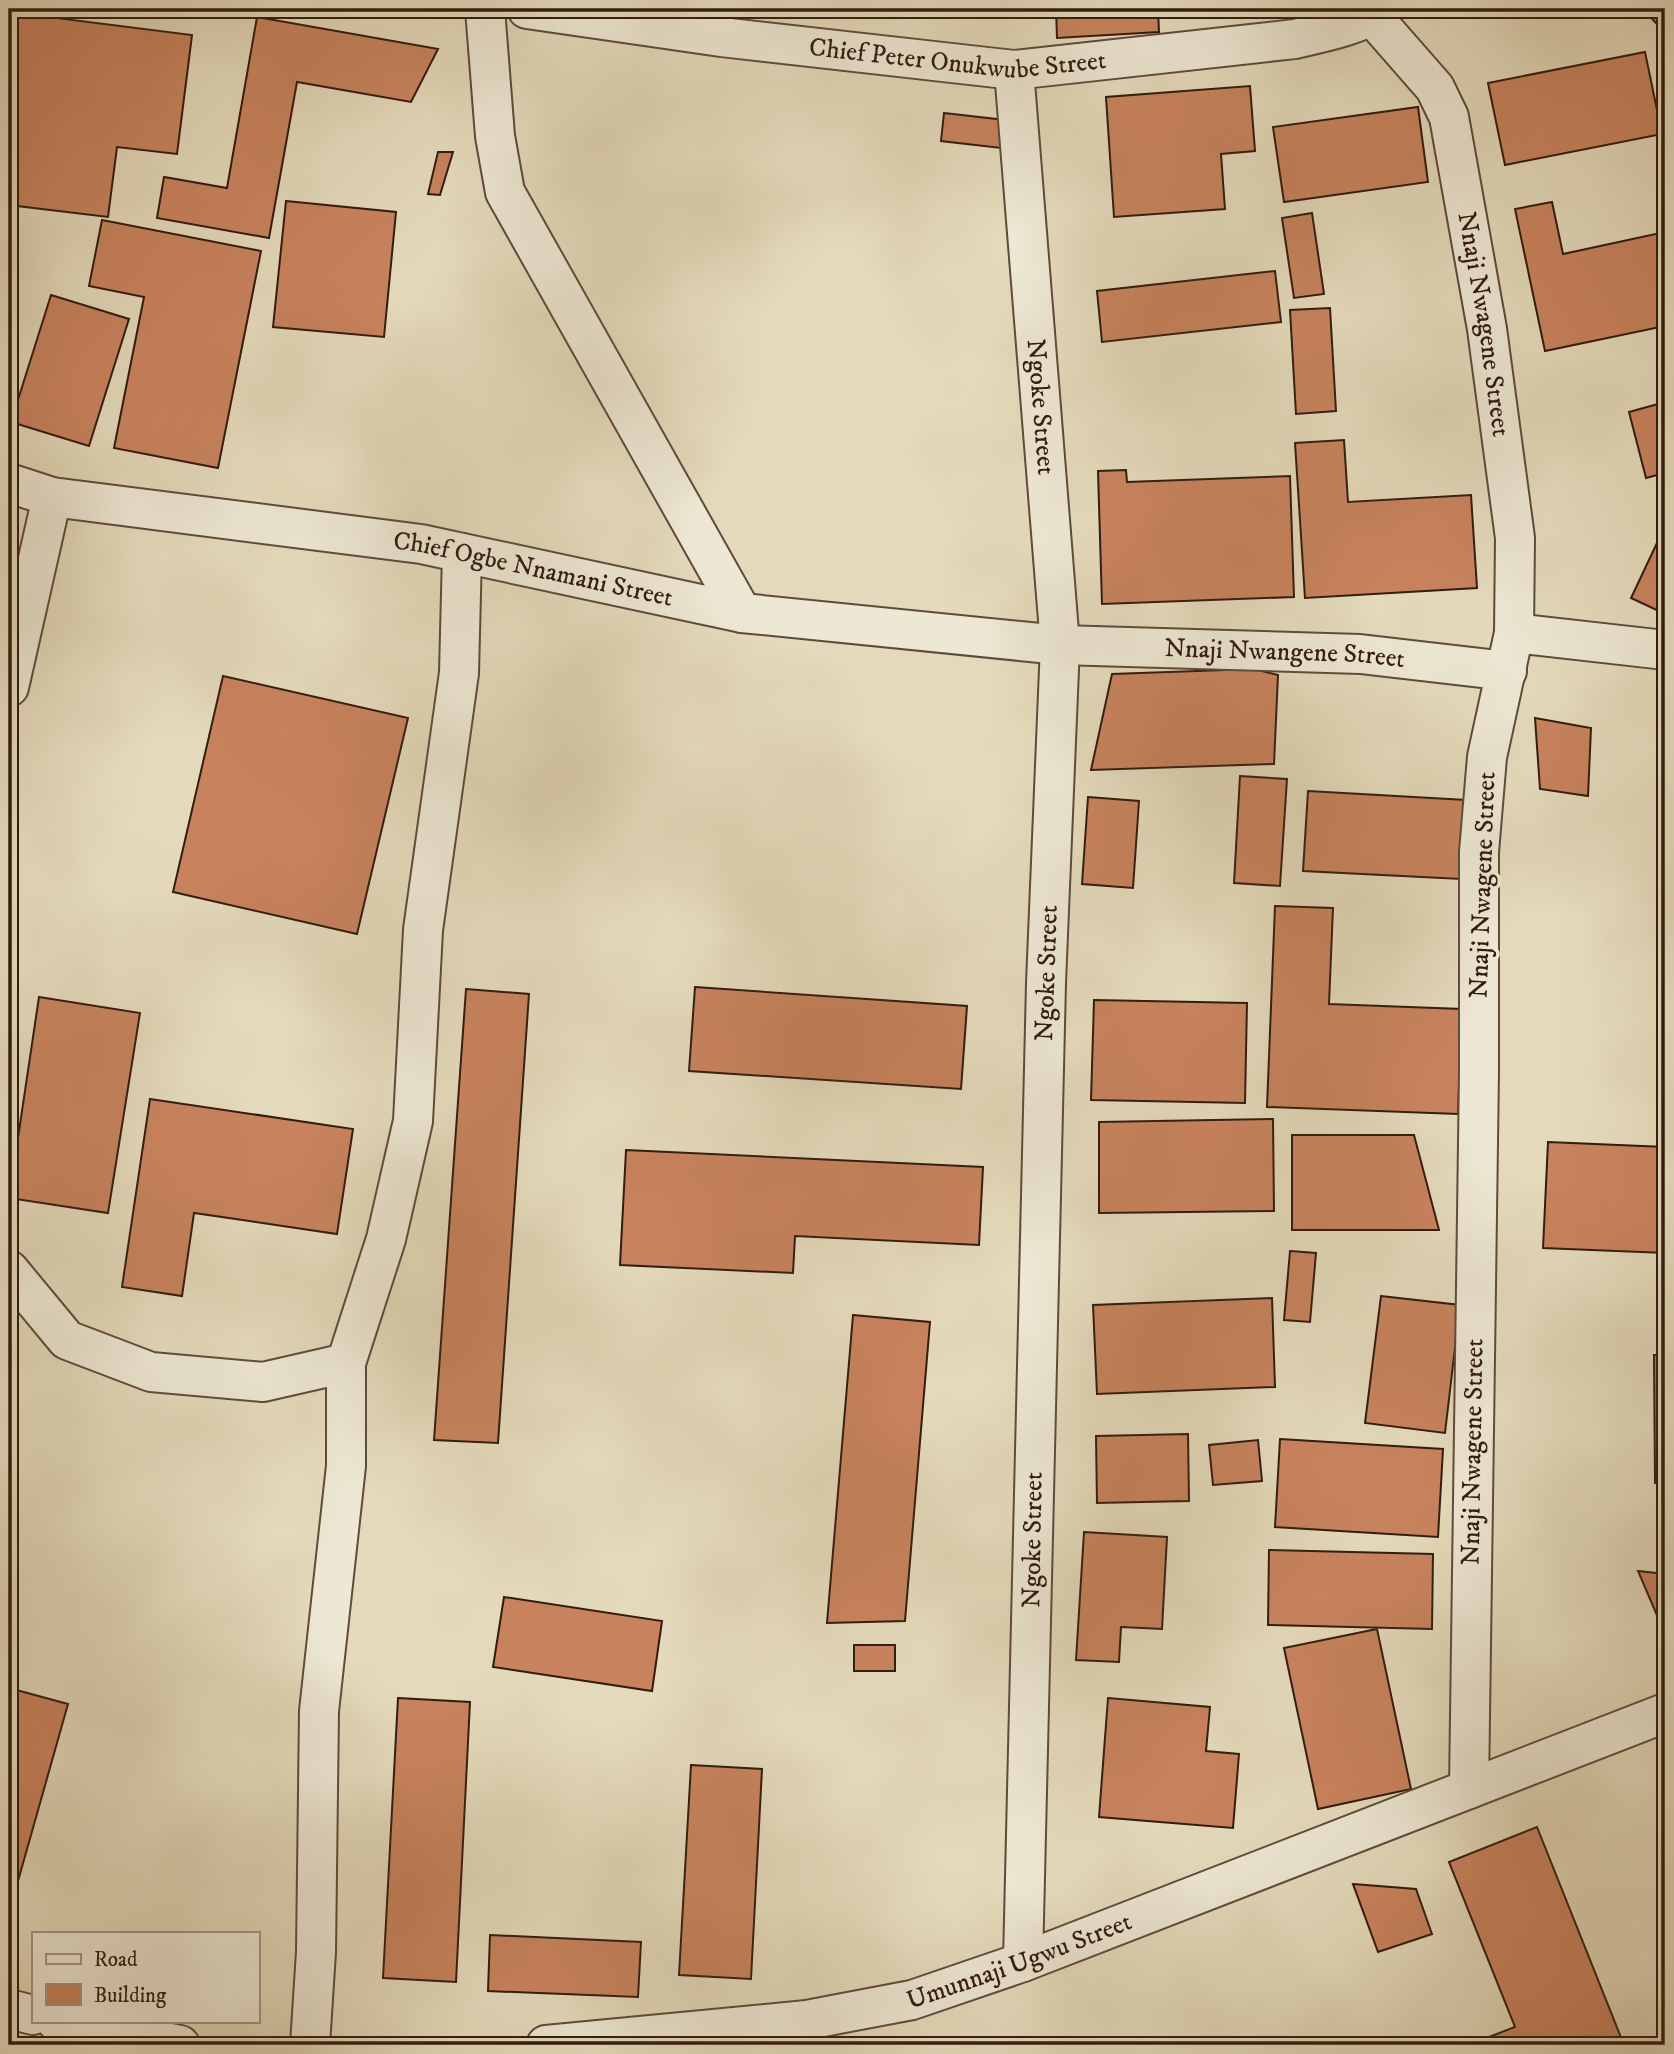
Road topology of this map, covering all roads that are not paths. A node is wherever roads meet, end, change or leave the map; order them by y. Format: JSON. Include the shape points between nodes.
{"nodes":[{"id":1,"x":485,"y":9,"type":"edge"},
{"id":2,"x":527,"y":9,"type":"edge"},
{"id":3,"x":1377,"y":13,"type":"edge"},
{"id":4,"x":1014,"y":70,"type":"junction"},
{"id":5,"x":9,"y":483,"type":"edge"},
{"id":6,"x":52,"y":497,"type":"junction"},
{"id":7,"x":462,"y":553,"type":"junction"},
{"id":8,"x":742,"y":613,"type":"junction"},
{"id":9,"x":1514,"y":634,"type":"junction"},
{"id":10,"x":1060,"y":645,"type":"junction"},
{"id":11,"x":1665,"y":650,"type":"edge"},
{"id":12,"x":1507,"y":671,"type":"junction"},
{"id":13,"x":9,"y":687,"type":"edge"},
{"id":14,"x":9,"y":1270,"type":"edge"},
{"id":15,"x":346,"y":1363,"type":"junction"},
{"id":16,"x":1665,"y":1713,"type":"edge"},
{"id":17,"x":1469,"y":1789,"type":"junction"},
{"id":18,"x":1023,"y":1962,"type":"junction"},
{"id":19,"x":9,"y":2009,"type":"edge"},
{"id":20,"x":32,"y":2015,"type":"edge"},
{"id":21,"x":61,"y":2022,"type":"edge"},
{"id":22,"x":180,"y":2045,"type":"edge"},
{"id":23,"x":310,"y":2045,"type":"edge"},
{"id":24,"x":546,"y":2045,"type":"edge"}],
"edges":[{"from":1,"to":8,"type":"street","via":[[495,136],[505,192]]},
{"from":2,"to":4,"type":"street","name":"Chief Peter Onukwube Street","via":[[721,37]]},
{"from":3,"to":4,"type":"street","name":"Chief Peter Onukwube Street","via":[[1295,38]]},
{"from":3,"to":9,"type":"street","name":"Nnaji Nwagene Street","via":[[1435,88],[1449,117],[1487,328],[1515,538]]},
{"from":4,"to":10,"type":"street","name":"Ngoke Street"},
{"from":5,"to":6,"type":"street","name":"Chief Ogbe Nnamani Street"},
{"from":6,"to":7,"type":"street","name":"Chief Ogbe Nnamani Street"},
{"from":6,"to":13,"type":"street"},
{"from":7,"to":8,"type":"street","name":"Chief Ogbe Nnamani Street"},
{"from":7,"to":15,"type":"street","via":[[459,673],[423,930],[413,1121],[386,1239]]},
{"from":8,"to":10,"type":"street","name":"Chief Ogbe Nnamani Street"},
{"from":9,"to":11,"type":"street"},
{"from":9,"to":12,"type":"street","name":"Nnaji Nwagene Street"},
{"from":10,"to":12,"type":"street","name":"Nnaji Nwangene Street","via":[[1360,654]]},
{"from":10,"to":18,"type":"street","name":"Ngoke Street","via":[[1046,983]]},
{"from":12,"to":17,"type":"street","name":"Nnaji Nwagene Street","via":[[1487,757],[1479,852]]},
{"from":14,"to":15,"type":"street","via":[[67,1340],[151,1372],[263,1382]]},
{"from":15,"to":23,"type":"street","via":[[346,1466],[319,1711]]},
{"from":16,"to":17,"type":"street","name":"Umunnaji Ugwu Street"},
{"from":17,"to":18,"type":"street","name":"Umunnaji Ugwu Street"},
{"from":18,"to":24,"type":"street","name":"Umunnaji Ugwu Street","via":[[912,2000],[807,2020]]},
{"from":19,"to":20,"type":"street"},
{"from":21,"to":22,"type":"street"}]}
